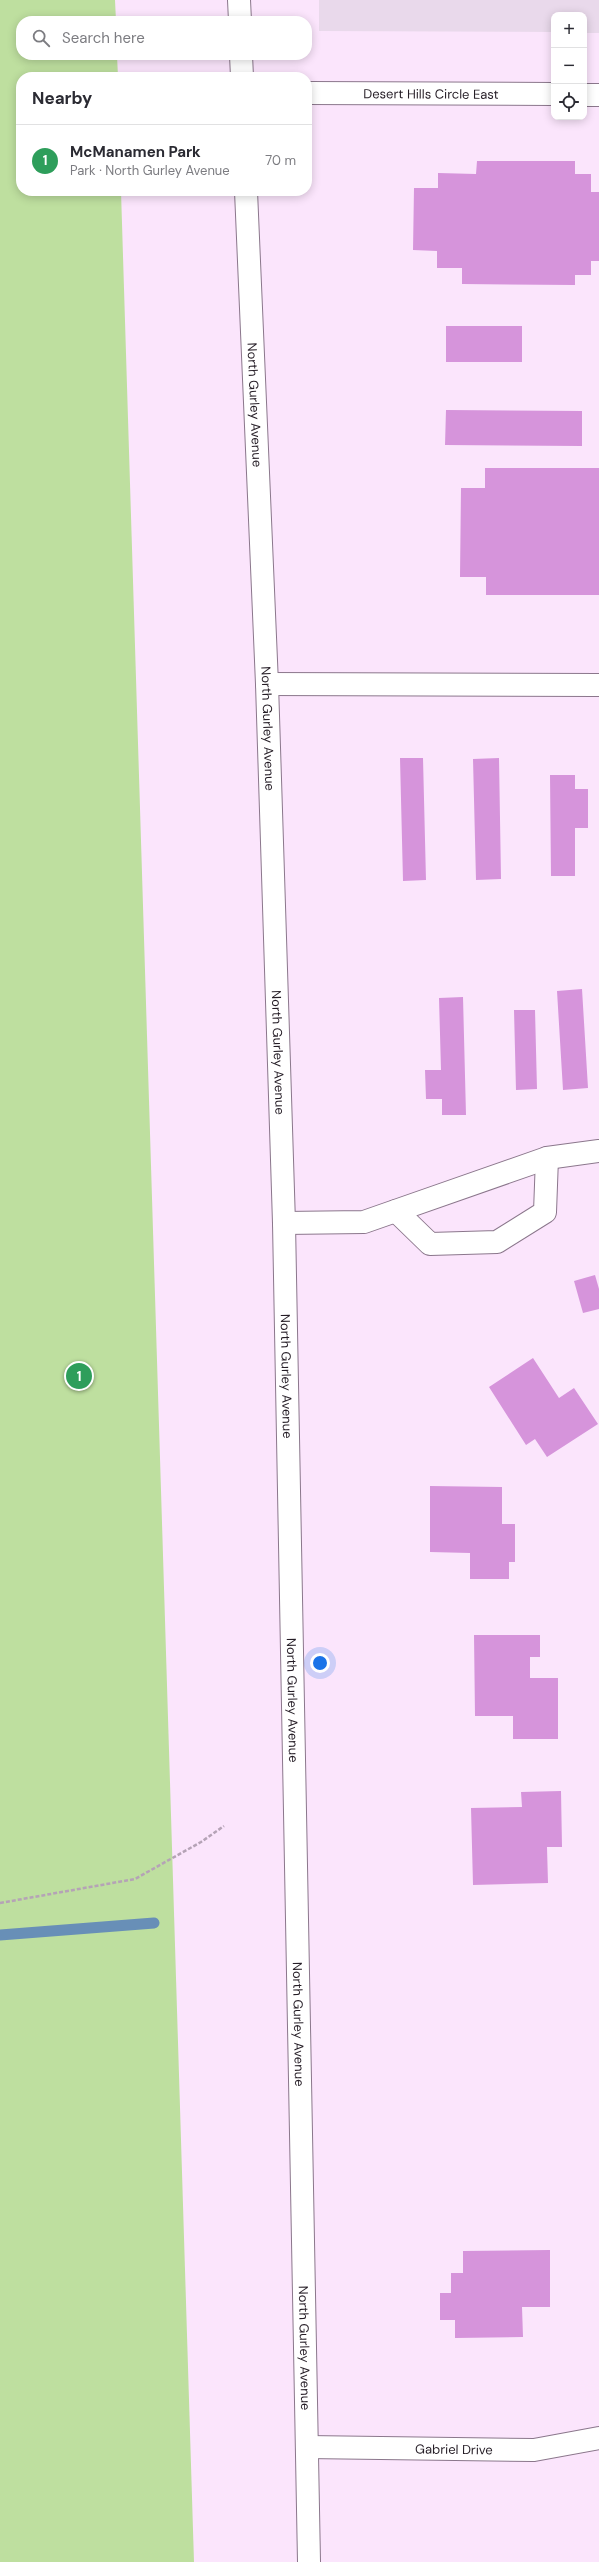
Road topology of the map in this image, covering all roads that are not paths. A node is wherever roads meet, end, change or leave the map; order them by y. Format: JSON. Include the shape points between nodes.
{"nodes":[{"id":1,"x":240,"y":0,"type":"edge"},
{"id":2,"x":240,"y":16,"type":"edge"},
{"id":3,"x":241,"y":60,"type":"edge"},
{"id":4,"x":242,"y":72,"type":"edge"},
{"id":5,"x":312,"y":93,"type":"edge"},
{"id":6,"x":551,"y":94,"type":"edge"},
{"id":7,"x":587,"y":95,"type":"edge"},
{"id":8,"x":599,"y":95,"type":"edge"},
{"id":9,"x":246,"y":196,"type":"edge"},
{"id":10,"x":267,"y":684,"type":"junction"},
{"id":11,"x":599,"y":684,"type":"edge"},
{"id":12,"x":599,"y":1151,"type":"edge"},
{"id":13,"x":547,"y":1158,"type":"junction"},
{"id":14,"x":396,"y":1211,"type":"junction"},
{"id":15,"x":284,"y":1223,"type":"junction"},
{"id":16,"x":599,"y":2438,"type":"edge"},
{"id":17,"x":307,"y":2447,"type":"junction"},
{"id":18,"x":309,"y":2562,"type":"edge"}],
"edges":[{"from":1,"to":2,"type":"street"},
{"from":3,"to":4,"type":"street"},
{"from":5,"to":6,"type":"street","name":"Desert Hills Circle East"},
{"from":7,"to":8,"type":"street"},
{"from":9,"to":10,"type":"street","name":"North Gurley Avenue"},
{"from":10,"to":11,"type":"street"},
{"from":10,"to":15,"type":"street","name":"North Gurley Avenue"},
{"from":12,"to":13,"type":"street"},
{"from":13,"to":14,"type":"street"},
{"from":13,"to":14,"type":"street","via":[[544,1212],[497,1242],[430,1244]]},
{"from":14,"to":15,"type":"street","via":[[364,1222]]},
{"from":15,"to":17,"type":"street","name":"North Gurley Avenue"},
{"from":16,"to":17,"type":"street","name":"Gabriel Drive","via":[[534,2450]]},
{"from":17,"to":18,"type":"street","name":"North Gurley Avenue"}]}
